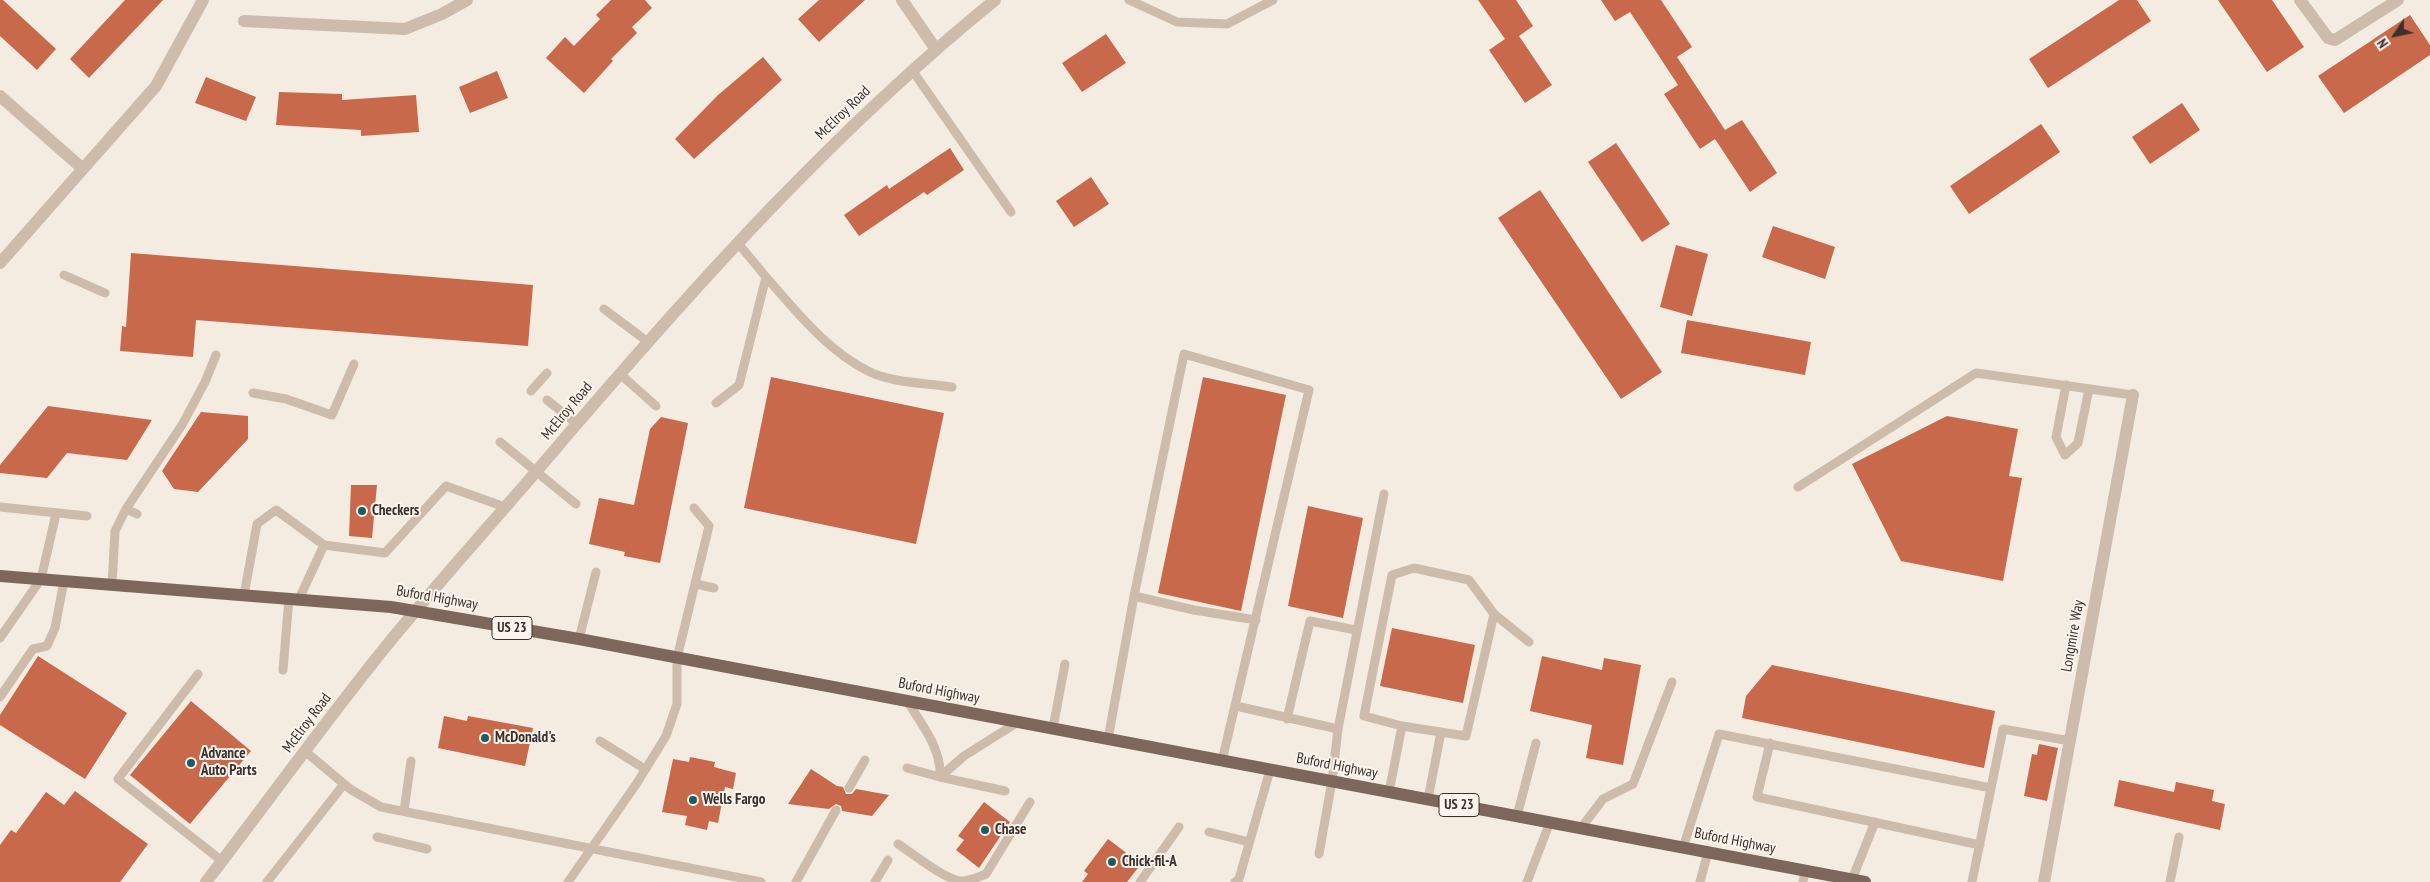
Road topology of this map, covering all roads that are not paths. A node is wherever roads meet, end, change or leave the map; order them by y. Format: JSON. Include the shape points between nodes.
{"nodes":[{"id":1,"x":203,"y":0,"type":"edge"},
{"id":2,"x":468,"y":0,"type":"edge"},
{"id":3,"x":902,"y":0,"type":"edge"},
{"id":4,"x":995,"y":0,"type":"edge"},
{"id":5,"x":1129,"y":0,"type":"edge"},
{"id":6,"x":1273,"y":0,"type":"edge"},
{"id":7,"x":2300,"y":0,"type":"edge"},
{"id":8,"x":2398,"y":0,"type":"edge"},
{"id":9,"x":244,"y":21,"type":"dead end"},
{"id":10,"x":935,"y":48,"type":"junction"},
{"id":11,"x":912,"y":70,"type":"junction"},
{"id":12,"x":0,"y":96,"type":"edge"},
{"id":13,"x":82,"y":168,"type":"junction"},
{"id":14,"x":1011,"y":212,"type":"dead end"},
{"id":15,"x":737,"y":242,"type":"junction"},
{"id":16,"x":0,"y":263,"type":"edge"},
{"id":17,"x":64,"y":275,"type":"dead end"},
{"id":18,"x":766,"y":277,"type":"junction"},
{"id":19,"x":105,"y":293,"type":"dead end"},
{"id":20,"x":604,"y":309,"type":"dead end"},
{"id":21,"x":648,"y":342,"type":"junction"},
{"id":22,"x":216,"y":355,"type":"dead end"},
{"id":23,"x":354,"y":364,"type":"dead end"},
{"id":24,"x":547,"y":372,"type":"dead end"},
{"id":25,"x":620,"y":374,"type":"junction"},
{"id":26,"x":2066,"y":385,"type":"junction"},
{"id":27,"x":952,"y":387,"type":"dead end"},
{"id":28,"x":2090,"y":389,"type":"junction"},
{"id":29,"x":531,"y":392,"type":"dead end"},
{"id":30,"x":253,"y":393,"type":"dead end"},
{"id":31,"x":2133,"y":395,"type":"joint"},
{"id":32,"x":546,"y":400,"type":"dead end"},
{"id":33,"x":716,"y":403,"type":"dead end"},
{"id":34,"x":656,"y":406,"type":"dead end"},
{"id":35,"x":577,"y":424,"type":"junction"},
{"id":36,"x":500,"y":442,"type":"dead end"},
{"id":37,"x":537,"y":471,"type":"junction"},
{"id":38,"x":1798,"y":487,"type":"dead end"},
{"id":39,"x":1384,"y":494,"type":"dead end"},
{"id":40,"x":576,"y":504,"type":"dead end"},
{"id":41,"x":0,"y":507,"type":"edge"},
{"id":42,"x":505,"y":507,"type":"junction"},
{"id":43,"x":694,"y":508,"type":"dead end"},
{"id":44,"x":126,"y":509,"type":"junction"},
{"id":45,"x":56,"y":514,"type":"junction"},
{"id":46,"x":137,"y":514,"type":"dead end"},
{"id":47,"x":86,"y":516,"type":"dead end"},
{"id":48,"x":324,"y":545,"type":"junction"},
{"id":49,"x":596,"y":572,"type":"dead end"},
{"id":50,"x":0,"y":576,"type":"edge"},
{"id":51,"x":42,"y":579,"type":"junction"},
{"id":52,"x":64,"y":581,"type":"junction"},
{"id":53,"x":112,"y":584,"type":"junction"},
{"id":54,"x":696,"y":584,"type":"junction"},
{"id":55,"x":714,"y":588,"type":"dead end"},
{"id":56,"x":244,"y":595,"type":"junction"},
{"id":57,"x":1134,"y":596,"type":"junction"},
{"id":58,"x":294,"y":599,"type":"junction"},
{"id":59,"x":415,"y":612,"type":"junction"},
{"id":60,"x":1494,"y":614,"type":"junction"},
{"id":61,"x":1256,"y":620,"type":"junction"},
{"id":62,"x":1356,"y":630,"type":"junction"},
{"id":63,"x":0,"y":638,"type":"edge"},
{"id":64,"x":579,"y":639,"type":"junction"},
{"id":65,"x":1529,"y":642,"type":"dead end"},
{"id":66,"x":677,"y":658,"type":"junction"},
{"id":67,"x":1065,"y":664,"type":"dead end"},
{"id":68,"x":282,"y":670,"type":"dead end"},
{"id":69,"x":198,"y":674,"type":"dead end"},
{"id":70,"x":1672,"y":682,"type":"dead end"},
{"id":71,"x":0,"y":697,"type":"edge"},
{"id":72,"x":907,"y":701,"type":"junction"},
{"id":73,"x":1236,"y":706,"type":"junction"},
{"id":74,"x":1287,"y":719,"type":"junction"},
{"id":75,"x":1018,"y":722,"type":"junction"},
{"id":76,"x":1402,"y":726,"type":"junction"},
{"id":77,"x":1053,"y":728,"type":"junction"},
{"id":78,"x":1338,"y":729,"type":"junction"},
{"id":79,"x":1441,"y":732,"type":"junction"},
{"id":80,"x":1108,"y":739,"type":"junction"},
{"id":81,"x":600,"y":741,"type":"dead end"},
{"id":82,"x":2070,"y":741,"type":"junction"},
{"id":83,"x":1536,"y":743,"type":"dead end"},
{"id":84,"x":1770,"y":743,"type":"junction"},
{"id":85,"x":306,"y":752,"type":"junction"},
{"id":86,"x":865,"y":760,"type":"dead end"},
{"id":87,"x":411,"y":761,"type":"dead end"},
{"id":88,"x":1222,"y":761,"type":"junction"},
{"id":89,"x":907,"y":768,"type":"dead end"},
{"id":90,"x":645,"y":769,"type":"junction"},
{"id":91,"x":1270,"y":770,"type":"junction"},
{"id":92,"x":940,"y":777,"type":"junction"},
{"id":93,"x":1332,"y":781,"type":"junction"},
{"id":94,"x":344,"y":784,"type":"junction"},
{"id":95,"x":849,"y":788,"type":"dead end"},
{"id":96,"x":1992,"y":788,"type":"junction"},
{"id":97,"x":1005,"y":791,"type":"dead end"},
{"id":98,"x":1389,"y":792,"type":"junction"},
{"id":99,"x":1428,"y":799,"type":"junction"},
{"id":100,"x":1030,"y":802,"type":"dead end"},
{"id":101,"x":836,"y":810,"type":"dead end"},
{"id":102,"x":404,"y":811,"type":"junction"},
{"id":103,"x":1517,"y":816,"type":"junction"},
{"id":104,"x":1550,"y":822,"type":"junction"},
{"id":105,"x":1875,"y":822,"type":"junction"},
{"id":106,"x":1179,"y":827,"type":"dead end"},
{"id":107,"x":1581,"y":828,"type":"junction"},
{"id":108,"x":1209,"y":832,"type":"dead end"},
{"id":109,"x":377,"y":837,"type":"dead end"},
{"id":110,"x":2179,"y":837,"type":"dead end"},
{"id":111,"x":1250,"y":842,"type":"junction"},
{"id":112,"x":898,"y":844,"type":"dead end"},
{"id":113,"x":1980,"y":845,"type":"junction"},
{"id":114,"x":1683,"y":848,"type":"junction"},
{"id":115,"x":427,"y":849,"type":"dead end"},
{"id":116,"x":591,"y":849,"type":"junction"},
{"id":117,"x":1708,"y":852,"type":"junction"},
{"id":118,"x":1319,"y":854,"type":"dead end"},
{"id":119,"x":888,"y":860,"type":"dead end"},
{"id":120,"x":222,"y":861,"type":"junction"},
{"id":121,"x":1804,"y":876,"type":"edge"},
{"id":122,"x":1239,"y":881,"type":"edge"},
{"id":123,"x":1851,"y":881,"type":"edge"},
{"id":124,"x":206,"y":882,"type":"edge"},
{"id":125,"x":267,"y":882,"type":"edge"},
{"id":126,"x":568,"y":882,"type":"edge"},
{"id":127,"x":762,"y":882,"type":"edge"},
{"id":128,"x":796,"y":882,"type":"edge"},
{"id":129,"x":875,"y":882,"type":"edge"},
{"id":130,"x":1140,"y":882,"type":"edge"},
{"id":131,"x":1527,"y":882,"type":"edge"},
{"id":132,"x":1700,"y":882,"type":"edge"},
{"id":133,"x":1865,"y":882,"type":"edge"},
{"id":134,"x":1972,"y":882,"type":"edge"},
{"id":135,"x":2044,"y":882,"type":"edge"},
{"id":136,"x":2170,"y":882,"type":"edge"}],
"edges":[{"from":1,"to":13,"type":"street","via":[[156,86]]},
{"from":2,"to":9,"type":"street","via":[[405,29]]},
{"from":3,"to":10,"type":"street"},
{"from":4,"to":10,"type":"street","name":"McElroy Road"},
{"from":5,"to":6,"type":"lane","via":[[1177,22],[1227,24]]},
{"from":7,"to":8,"type":"street","via":[[2328,38],[2335,40]]},
{"from":10,"to":11,"type":"street","name":"McElroy Road"},
{"from":11,"to":14,"type":"lane"},
{"from":11,"to":15,"type":"street","name":"McElroy Road","via":[[856,121]]},
{"from":12,"to":13,"type":"street"},
{"from":13,"to":16,"type":"street"},
{"from":15,"to":18,"type":"lane"},
{"from":15,"to":21,"type":"street","name":"McElroy Road"},
{"from":17,"to":19,"type":"lane"},
{"from":18,"to":27,"type":"lane","via":[[821,338],[845,357],[871,372]]},
{"from":18,"to":33,"type":"lane","via":[[739,385]]},
{"from":20,"to":21,"type":"lane"},
{"from":21,"to":25,"type":"street","name":"McElroy Road"},
{"from":22,"to":44,"type":"lane","via":[[206,382],[182,425]]},
{"from":23,"to":30,"type":"lane","via":[[332,415],[286,399]]},
{"from":24,"to":29,"type":"lane"},
{"from":25,"to":34,"type":"lane"},
{"from":25,"to":35,"type":"street","name":"McElroy Road"},
{"from":26,"to":28,"type":"lane"},
{"from":26,"to":28,"type":"lane","via":[[2056,437],[2064,455],[2078,443]]},
{"from":26,"to":38,"type":"lane","via":[[1976,373]]},
{"from":28,"to":31,"type":"lane"},
{"from":31,"to":82,"type":"street","name":"Longmire Way"},
{"from":32,"to":35,"type":"lane"},
{"from":35,"to":37,"type":"street","name":"McElroy Road"},
{"from":36,"to":37,"type":"lane"},
{"from":37,"to":40,"type":"lane"},
{"from":37,"to":42,"type":"street","name":"McElroy Road"},
{"from":39,"to":62,"type":"lane"},
{"from":41,"to":45,"type":"lane"},
{"from":42,"to":48,"type":"lane","via":[[446,486],[385,553]]},
{"from":42,"to":59,"type":"street","name":"McElroy Road"},
{"from":43,"to":54,"type":"lane","via":[[709,526]]},
{"from":44,"to":46,"type":"lane"},
{"from":44,"to":53,"type":"lane","via":[[115,531]]},
{"from":45,"to":47,"type":"lane"},
{"from":45,"to":51,"type":"lane"},
{"from":48,"to":56,"type":"lane","via":[[276,510],[257,524]]},
{"from":48,"to":58,"type":"lane"},
{"from":49,"to":64,"type":"lane"},
{"from":50,"to":51,"type":"main road","name":"Buford Highway","number":"US 23"},
{"from":51,"to":52,"type":"main road","name":"Buford Highway","number":"US 23"},
{"from":51,"to":63,"type":"lane"},
{"from":52,"to":53,"type":"main road","name":"Buford Highway","number":"US 23"},
{"from":52,"to":71,"type":"lane","via":[[55,628],[47,646],[33,649]]},
{"from":53,"to":56,"type":"main road","name":"Buford Highway","number":"US 23"},
{"from":54,"to":55,"type":"lane"},
{"from":54,"to":66,"type":"lane"},
{"from":56,"to":58,"type":"main road","name":"Buford Highway","number":"US 23"},
{"from":57,"to":61,"type":"lane"},
{"from":57,"to":61,"type":"lane","via":[[1184,354],[1310,390]]},
{"from":57,"to":80,"type":"lane"},
{"from":58,"to":59,"type":"main road","name":"Buford Highway","number":"US 23"},
{"from":58,"to":68,"type":"lane"},
{"from":59,"to":64,"type":"main road","name":"Buford Highway","number":"US 23"},
{"from":59,"to":85,"type":"street","name":"McElroy Road"},
{"from":60,"to":65,"type":"lane"},
{"from":60,"to":76,"type":"lane","via":[[1469,580],[1414,568],[1392,575],[1364,716]]},
{"from":60,"to":79,"type":"lane","via":[[1466,736]]},
{"from":61,"to":73,"type":"lane"},
{"from":62,"to":74,"type":"lane","via":[[1310,621]]},
{"from":62,"to":78,"type":"lane"},
{"from":64,"to":66,"type":"main road","name":"Buford Highway","number":"US 23"},
{"from":66,"to":72,"type":"main road","name":"Buford Highway","number":"US 23"},
{"from":66,"to":90,"type":"lane","via":[[677,704],[666,736]]},
{"from":67,"to":77,"type":"lane"},
{"from":69,"to":120,"type":"lane","via":[[118,780]]},
{"from":70,"to":107,"type":"lane","via":[[1633,784],[1603,799]]},
{"from":72,"to":75,"type":"main road","name":"Buford Highway","number":"US 23"},
{"from":72,"to":92,"type":"lane","via":[[935,750],[941,767]]},
{"from":73,"to":74,"type":"lane"},
{"from":73,"to":88,"type":"lane"},
{"from":74,"to":78,"type":"lane"},
{"from":75,"to":77,"type":"main road","name":"Buford Highway","number":"US 23"},
{"from":75,"to":92,"type":"lane","via":[[964,756]]},
{"from":76,"to":79,"type":"lane"},
{"from":76,"to":98,"type":"lane"},
{"from":77,"to":80,"type":"main road","name":"Buford Highway","number":"US 23"},
{"from":78,"to":93,"type":"lane"},
{"from":79,"to":99,"type":"lane"},
{"from":80,"to":88,"type":"main road","name":"Buford Highway","number":"US 23"},
{"from":81,"to":90,"type":"lane"},
{"from":82,"to":96,"type":"lane","via":[[2004,729]]},
{"from":82,"to":135,"type":"street","name":"Longmire Way"},
{"from":83,"to":103,"type":"lane"},
{"from":84,"to":96,"type":"lane"},
{"from":84,"to":105,"type":"lane","via":[[1758,797]]},
{"from":84,"to":114,"type":"lane","via":[[1719,734]]},
{"from":85,"to":94,"type":"lane"},
{"from":85,"to":120,"type":"street","name":"McElroy Road"},
{"from":86,"to":95,"type":"lane"},
{"from":87,"to":102,"type":"lane"},
{"from":88,"to":91,"type":"main road","name":"Buford Highway","number":"US 23"},
{"from":89,"to":92,"type":"lane"},
{"from":90,"to":116,"type":"lane"},
{"from":91,"to":93,"type":"main road","name":"Buford Highway","number":"US 23"},
{"from":91,"to":111,"type":"lane"},
{"from":92,"to":97,"type":"lane"},
{"from":93,"to":98,"type":"main road","name":"Buford Highway","number":"US 23"},
{"from":93,"to":118,"type":"lane"},
{"from":94,"to":102,"type":"lane","via":[[381,807]]},
{"from":94,"to":125,"type":"lane"},
{"from":96,"to":113,"type":"lane"},
{"from":98,"to":99,"type":"main road","name":"Buford Highway","number":"US 23"},
{"from":99,"to":103,"type":"main road","name":"Buford Highway","number":"US 23"},
{"from":100,"to":112,"type":"lane","via":[[986,874],[975,878],[961,881],[948,876]]},
{"from":101,"to":128,"type":"lane"},
{"from":102,"to":116,"type":"lane"},
{"from":103,"to":104,"type":"main road","name":"Buford Highway","number":"US 23"},
{"from":104,"to":107,"type":"main road","name":"Buford Highway","number":"US 23"},
{"from":104,"to":131,"type":"lane"},
{"from":105,"to":113,"type":"lane"},
{"from":105,"to":123,"type":"lane"},
{"from":106,"to":130,"type":"lane"},
{"from":107,"to":114,"type":"main road","name":"Buford Highway","number":"US 23"},
{"from":108,"to":111,"type":"lane"},
{"from":109,"to":115,"type":"lane"},
{"from":110,"to":136,"type":"lane"},
{"from":111,"to":122,"type":"lane"},
{"from":113,"to":134,"type":"lane"},
{"from":114,"to":117,"type":"main road","name":"Buford Highway","number":"US 23"},
{"from":116,"to":126,"type":"lane"},
{"from":116,"to":127,"type":"lane"},
{"from":117,"to":121,"type":"main road","name":"Buford Highway","number":"US 23"},
{"from":117,"to":132,"type":"lane"},
{"from":119,"to":129,"type":"lane"},
{"from":120,"to":124,"type":"street","name":"McElroy Road"},
{"from":121,"to":123,"type":"main road","name":"Buford Highway","number":"US 23"},
{"from":123,"to":133,"type":"main road","name":"Buford Highway","number":"US 23"}]}
